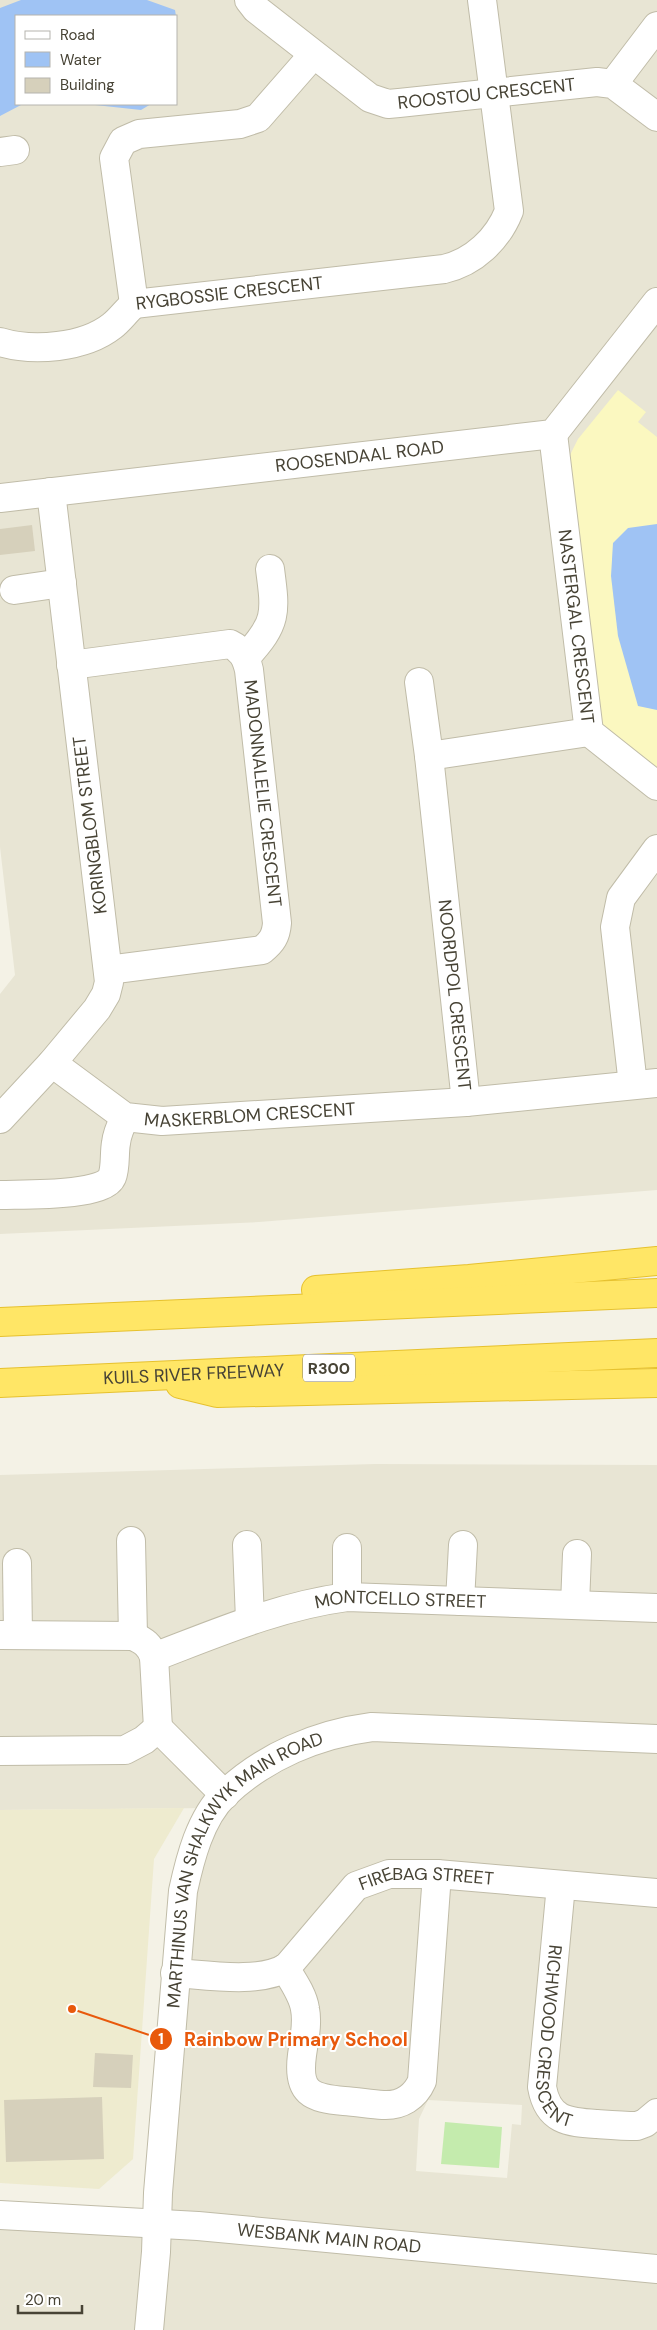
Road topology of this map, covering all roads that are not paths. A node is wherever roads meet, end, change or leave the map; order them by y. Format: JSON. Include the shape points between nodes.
{"nodes":[{"id":1,"x":249,"y":0,"type":"edge"},
{"id":2,"x":482,"y":0,"type":"edge"},
{"id":3,"x":657,"y":26,"type":"edge"},
{"id":4,"x":313,"y":55,"type":"junction"},
{"id":5,"x":613,"y":84,"type":"junction"},
{"id":6,"x":494,"y":94,"type":"junction"},
{"id":7,"x":657,"y":117,"type":"edge"},
{"id":8,"x":657,"y":302,"type":"edge"},
{"id":9,"x":134,"y":304,"type":"junction"},
{"id":10,"x":0,"y":342,"type":"edge"},
{"id":11,"x":554,"y":434,"type":"junction"},
{"id":12,"x":51,"y":492,"type":"junction"},
{"id":13,"x":0,"y":498,"type":"edge"},
{"id":14,"x":270,"y":569,"type":"dead end"},
{"id":15,"x":62,"y":583,"type":"junction"},
{"id":16,"x":14,"y":590,"type":"dead end"},
{"id":17,"x":246,"y":657,"type":"junction"},
{"id":18,"x":71,"y":665,"type":"junction"},
{"id":19,"x":419,"y":682,"type":"dead end"},
{"id":20,"x":589,"y":732,"type":"junction"},
{"id":21,"x":429,"y":756,"type":"junction"},
{"id":22,"x":657,"y":786,"type":"edge"},
{"id":23,"x":657,"y":849,"type":"edge"},
{"id":24,"x":108,"y":970,"type":"junction"},
{"id":25,"x":52,"y":1063,"type":"junction"},
{"id":26,"x":645,"y":1084,"type":"edge"},
{"id":27,"x":466,"y":1102,"type":"junction"},
{"id":28,"x":125,"y":1117,"type":"junction"},
{"id":29,"x":0,"y":1119,"type":"edge"},
{"id":30,"x":0,"y":1195,"type":"edge"},
{"id":31,"x":657,"y":1261,"type":"edge"},
{"id":32,"x":657,"y":1293,"type":"edge"},
{"id":33,"x":82,"y":1319,"type":"junction"},
{"id":34,"x":0,"y":1322,"type":"edge"},
{"id":35,"x":657,"y":1354,"type":"edge"},
{"id":36,"x":145,"y":1377,"type":"junction"},
{"id":37,"x":0,"y":1383,"type":"edge"},
{"id":38,"x":657,"y":1383,"type":"edge"},
{"id":39,"x":130,"y":1541,"type":"dead end"},
{"id":40,"x":247,"y":1545,"type":"dead end"},
{"id":41,"x":463,"y":1545,"type":"dead end"},
{"id":42,"x":348,"y":1548,"type":"dead end"},
{"id":43,"x":577,"y":1554,"type":"dead end"},
{"id":44,"x":17,"y":1563,"type":"dead end"},
{"id":45,"x":347,"y":1597,"type":"junction"},
{"id":46,"x":460,"y":1601,"type":"junction"},
{"id":47,"x":575,"y":1605,"type":"junction"},
{"id":48,"x":657,"y":1608,"type":"edge"},
{"id":49,"x":250,"y":1620,"type":"junction"},
{"id":50,"x":9,"y":1635,"type":"edge"},
{"id":51,"x":133,"y":1636,"type":"junction"},
{"id":52,"x":154,"y":1658,"type":"junction"},
{"id":53,"x":158,"y":1728,"type":"junction"},
{"id":54,"x":657,"y":1739,"type":"edge"},
{"id":55,"x":0,"y":1751,"type":"edge"},
{"id":56,"x":224,"y":1795,"type":"junction"},
{"id":57,"x":437,"y":1874,"type":"junction"},
{"id":58,"x":561,"y":1885,"type":"junction"},
{"id":59,"x":657,"y":1893,"type":"edge"},
{"id":60,"x":285,"y":1968,"type":"junction"},
{"id":61,"x":175,"y":1974,"type":"junction"},
{"id":62,"x":657,"y":2113,"type":"edge"},
{"id":63,"x":0,"y":2216,"type":"edge"},
{"id":64,"x":157,"y":2222,"type":"junction"},
{"id":65,"x":657,"y":2269,"type":"edge"},
{"id":66,"x":149,"y":2330,"type":"edge"}],
"edges":[{"from":1,"to":4,"type":"street","name":"ROOSTOU CRESCENT","via":[[256,10]]},
{"from":2,"to":6,"type":"street","name":"RYGBOSSIE CRESCENT"},
{"from":3,"to":5,"type":"street"},
{"from":4,"to":6,"type":"street","name":"ROOSTOU CRESCENT","via":[[377,102]]},
{"from":4,"to":9,"type":"street","name":"RYGBOSSIE CRESCENT","via":[[258,118],[240,124],[139,134],[123,141],[114,158]]},
{"from":5,"to":6,"type":"street","name":"ROOSTOU CRESCENT","via":[[582,82]]},
{"from":5,"to":7,"type":"street"},
{"from":6,"to":9,"type":"street","name":"RYGBOSSIE CRESCENT","via":[[509,211],[492,239],[469,260],[444,269]]},
{"from":8,"to":11,"type":"street"},
{"from":9,"to":10,"type":"street","via":[[111,326],[87,339],[40,346]]},
{"from":11,"to":12,"type":"street","name":"ROOSENDAAL ROAD"},
{"from":11,"to":20,"type":"street","name":"NASTERGAL CRESCENT"},
{"from":12,"to":13,"type":"street","name":"ROOSENDAAL ROAD"},
{"from":12,"to":15,"type":"street","name":"KORINGBLOM STREET"},
{"from":14,"to":17,"type":"street","via":[[273,616],[264,636]]},
{"from":15,"to":16,"type":"street"},
{"from":15,"to":18,"type":"street","name":"KORINGBLOM STREET"},
{"from":17,"to":18,"type":"street","name":"MADONNALELIE CRESCENT","via":[[242,650],[230,644]]},
{"from":17,"to":24,"type":"street","name":"MADONNALELIE CRESCENT","via":[[276,933],[262,950]]},
{"from":18,"to":24,"type":"street","name":"KORINGBLOM STREET"},
{"from":19,"to":21,"type":"street","name":"NOORDPOL CRESCENT"},
{"from":20,"to":21,"type":"street"},
{"from":20,"to":22,"type":"street","name":"NASTERGAL CRESCENT"},
{"from":21,"to":27,"type":"street","name":"NOORDPOL CRESCENT"},
{"from":23,"to":26,"type":"street","via":[[629,884],[615,927]]},
{"from":24,"to":25,"type":"street","name":"KORINGBLOM STREET","via":[[102,1002]]},
{"from":25,"to":28,"type":"street","name":"MASKERBLOM CRESCENT"},
{"from":25,"to":29,"type":"street","name":"KORINGBLOM STREET"},
{"from":26,"to":27,"type":"street","name":"NOORDPOL CRESCENT"},
{"from":27,"to":28,"type":"street","name":"MASKERBLOM CRESCENT","via":[[171,1121]]},
{"from":28,"to":30,"type":"street","via":[[116,1140],[113,1174],[102,1187],[59,1193]]},
{"from":31,"to":33,"type":"highway","via":[[469,1279],[195,1299]]},
{"from":32,"to":33,"type":"highway"},
{"from":33,"to":34,"type":"highway"},
{"from":35,"to":36,"type":"highway","name":"KUILS RIVER FREEWAY","number":"R300"},
{"from":36,"to":37,"type":"highway","name":"KUILS RIVER FREEWAY","number":"R300"},
{"from":36,"to":38,"type":"highway","via":[[217,1393]]},
{"from":39,"to":51,"type":"street"},
{"from":40,"to":49,"type":"street"},
{"from":41,"to":46,"type":"street"},
{"from":42,"to":45,"type":"street"},
{"from":43,"to":47,"type":"street"},
{"from":44,"to":50,"type":"street"},
{"from":45,"to":46,"type":"street","name":"MONTCELLO STREET"},
{"from":45,"to":49,"type":"street","name":"MONTCELLO STREET","via":[[317,1601]]},
{"from":46,"to":47,"type":"street","name":"MONTCELLO STREET"},
{"from":47,"to":48,"type":"street","name":"MONTCELLO STREET"},
{"from":49,"to":52,"type":"street","name":"MONTCELLO STREET"},
{"from":50,"to":51,"type":"street"},
{"from":51,"to":52,"type":"street","via":[[146,1643]]},
{"from":52,"to":53,"type":"street"},
{"from":53,"to":55,"type":"street","via":[[151,1736],[125,1750]]},
{"from":53,"to":56,"type":"street"},
{"from":54,"to":56,"type":"street","name":"MARTHINUS VAN SHALKWYK MAIN ROAD","via":[[372,1727],[346,1730],[312,1740],[266,1764]]},
{"from":56,"to":61,"type":"street","name":"MARTHINUS VAN SHALKWYK MAIN ROAD","via":[[192,1853],[183,1891]]},
{"from":57,"to":58,"type":"street","name":"FIREBAG STREET"},
{"from":57,"to":60,"type":"street","name":"FIREBAG STREET","via":[[390,1874],[356,1886]]},
{"from":57,"to":60,"type":"street","via":[[422,2081],[412,2097],[386,2105],[322,2099],[309,2092],[300,2071],[305,2008]]},
{"from":58,"to":59,"type":"street","name":"FIREBAG STREET"},
{"from":58,"to":62,"type":"street","name":"RICHWOOD CRESCENT","via":[[542,2087],[546,2104],[560,2118],[573,2122],[637,2126],[645,2124]]},
{"from":60,"to":61,"type":"street","via":[[275,1973],[246,1976]]},
{"from":61,"to":64,"type":"street","name":"MARTHINUS VAN SHALKWYK MAIN ROAD"},
{"from":63,"to":64,"type":"street","name":"WESBANK MAIN ROAD"},
{"from":64,"to":65,"type":"street","name":"WESBANK MAIN ROAD"},
{"from":64,"to":66,"type":"street","name":"MARTHINUS VAN SHALKWYK MAIN ROAD"}]}
